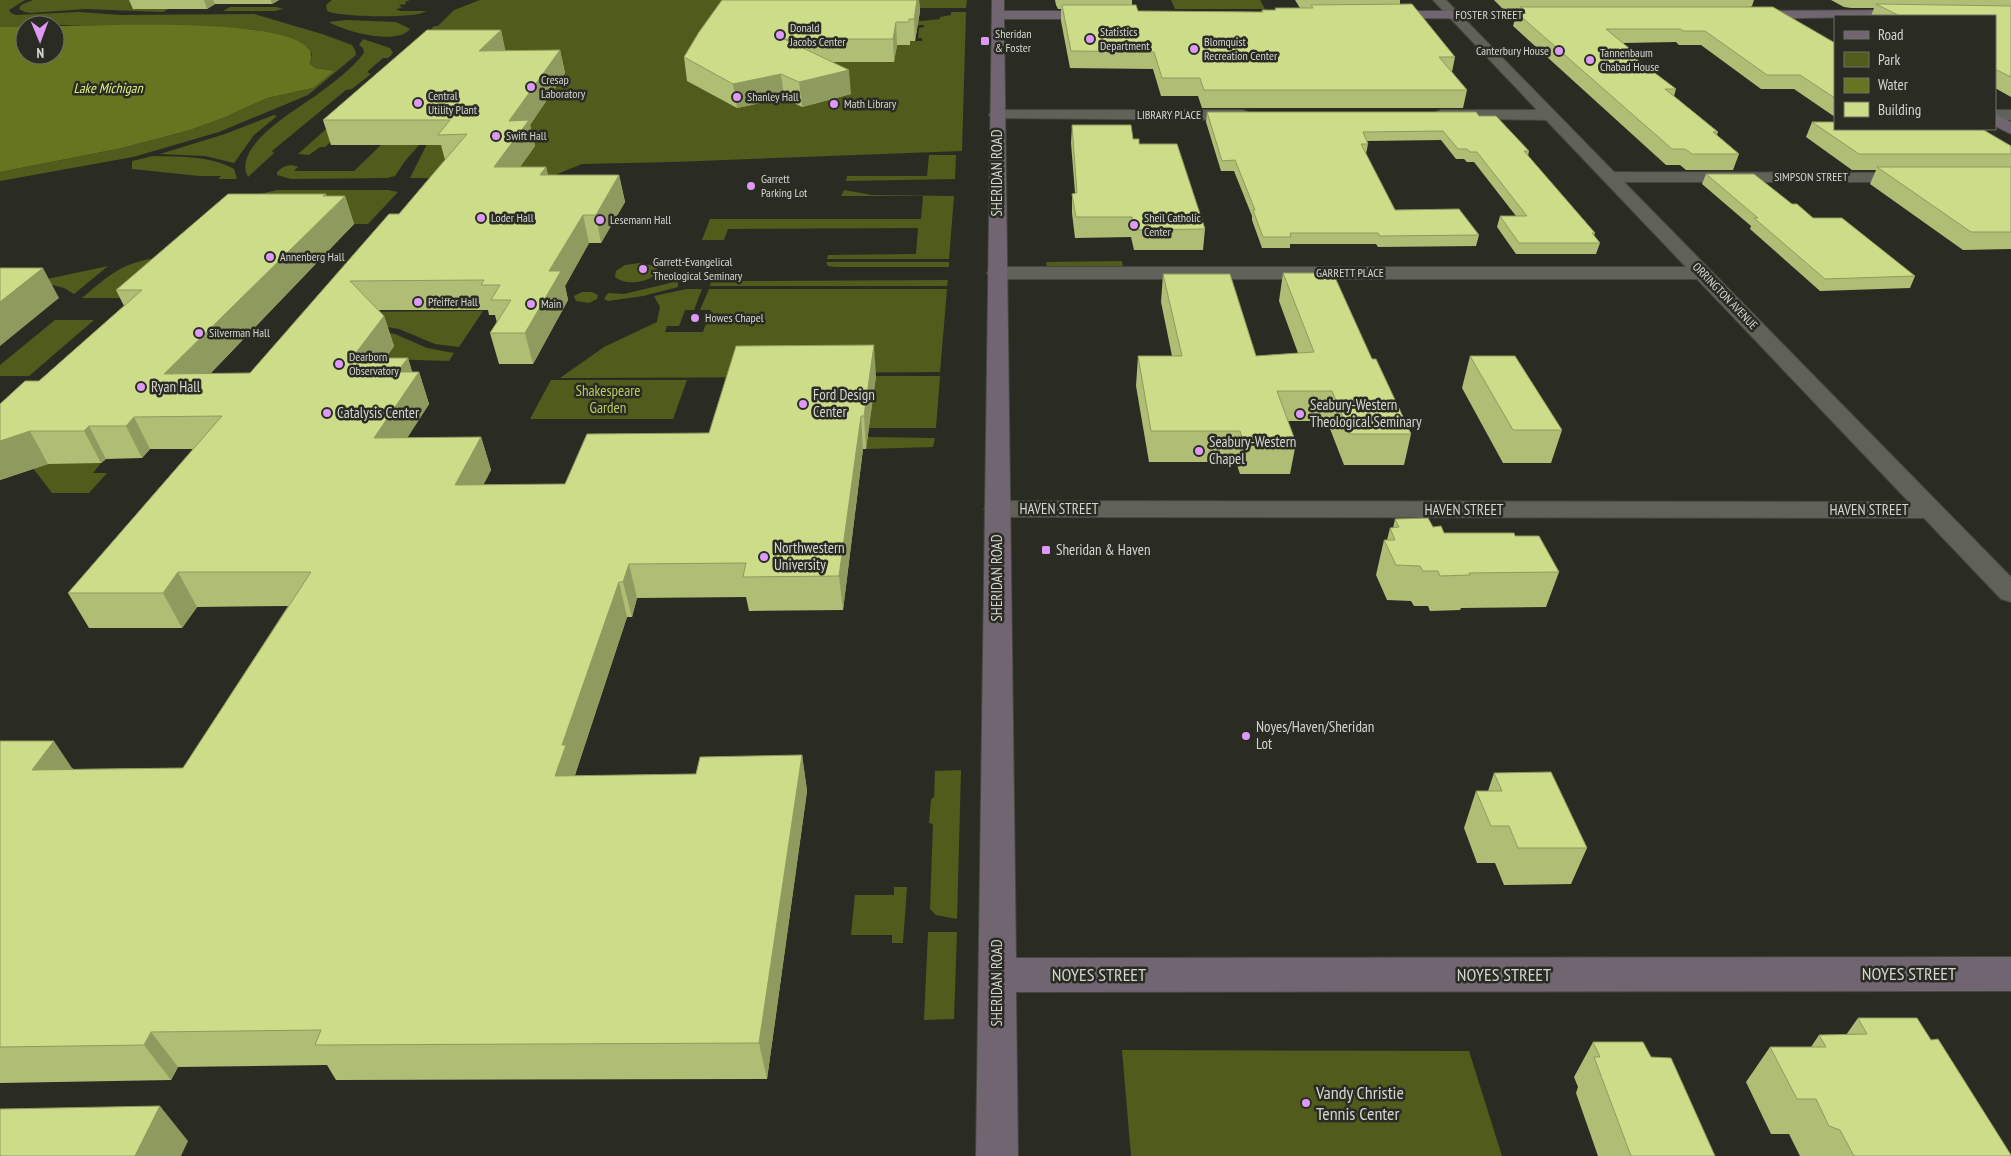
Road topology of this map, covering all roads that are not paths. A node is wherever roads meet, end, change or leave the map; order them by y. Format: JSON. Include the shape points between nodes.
{"nodes":[{"id":1,"x":998,"y":0,"type":"edge"},
{"id":2,"x":1439,"y":0,"type":"edge"},
{"id":3,"x":1789,"y":0,"type":"edge"},
{"id":4,"x":1814,"y":14,"type":"junction"},
{"id":5,"x":1924,"y":14,"type":"edge"},
{"id":6,"x":998,"y":15,"type":"junction"},
{"id":7,"x":1112,"y":15,"type":"edge"},
{"id":8,"x":1372,"y":15,"type":"edge"},
{"id":9,"x":1453,"y":15,"type":"junction"},
{"id":10,"x":1565,"y":15,"type":"edge"},
{"id":11,"x":1740,"y":15,"type":"edge"},
{"id":12,"x":1834,"y":26,"type":"edge"},
{"id":13,"x":997,"y":115,"type":"junction"},
{"id":14,"x":1261,"y":115,"type":"edge"},
{"id":15,"x":1428,"y":115,"type":"edge"},
{"id":16,"x":1550,"y":115,"type":"junction"},
{"id":17,"x":1996,"y":115,"type":"edge"},
{"id":18,"x":2011,"y":115,"type":"edge"},
{"id":19,"x":1996,"y":120,"type":"edge"},
{"id":20,"x":2011,"y":129,"type":"edge"},
{"id":21,"x":1932,"y":177,"type":"edge"},
{"id":22,"x":1610,"y":178,"type":"junction"},
{"id":23,"x":1702,"y":272,"type":"junction"},
{"id":24,"x":997,"y":273,"type":"junction"},
{"id":25,"x":997,"y":509,"type":"junction"},
{"id":26,"x":1931,"y":510,"type":"junction"},
{"id":27,"x":2011,"y":592,"type":"edge"},
{"id":28,"x":2011,"y":974,"type":"edge"},
{"id":29,"x":997,"y":975,"type":"junction"},
{"id":30,"x":997,"y":1156,"type":"edge"}],
"edges":[{"from":1,"to":6,"type":"main road","name":"SHERIDAN ROAD"},
{"from":2,"to":9,"type":"street","name":"ORRINGTON AVENUE"},
{"from":3,"to":4,"type":"main road"},
{"from":4,"to":5,"type":"main road"},
{"from":4,"to":11,"type":"main road"},
{"from":4,"to":12,"type":"main road"},
{"from":6,"to":7,"type":"main road"},
{"from":6,"to":13,"type":"main road","name":"SHERIDAN ROAD"},
{"from":8,"to":9,"type":"main road","name":"FOSTER STREET"},
{"from":9,"to":10,"type":"main road","name":"FOSTER STREET"},
{"from":9,"to":16,"type":"street","name":"ORRINGTON AVENUE"},
{"from":13,"to":14,"type":"street","name":"LIBRARY PLACE"},
{"from":13,"to":24,"type":"main road","name":"SHERIDAN ROAD"},
{"from":15,"to":16,"type":"street"},
{"from":16,"to":22,"type":"street","name":"ORRINGTON AVENUE"},
{"from":17,"to":18,"type":"street"},
{"from":19,"to":20,"type":"main road"},
{"from":21,"to":22,"type":"street","name":"SIMPSON STREET"},
{"from":22,"to":23,"type":"street","name":"ORRINGTON AVENUE"},
{"from":23,"to":24,"type":"street","name":"GARRETT PLACE"},
{"from":23,"to":26,"type":"street","name":"ORRINGTON AVENUE"},
{"from":24,"to":25,"type":"main road","name":"SHERIDAN ROAD"},
{"from":25,"to":26,"type":"street","name":"HAVEN STREET"},
{"from":25,"to":29,"type":"main road","name":"SHERIDAN ROAD"},
{"from":26,"to":27,"type":"street","name":"ORRINGTON AVENUE"},
{"from":28,"to":29,"type":"main road","name":"NOYES STREET"},
{"from":29,"to":30,"type":"main road","name":"SHERIDAN ROAD"}]}
